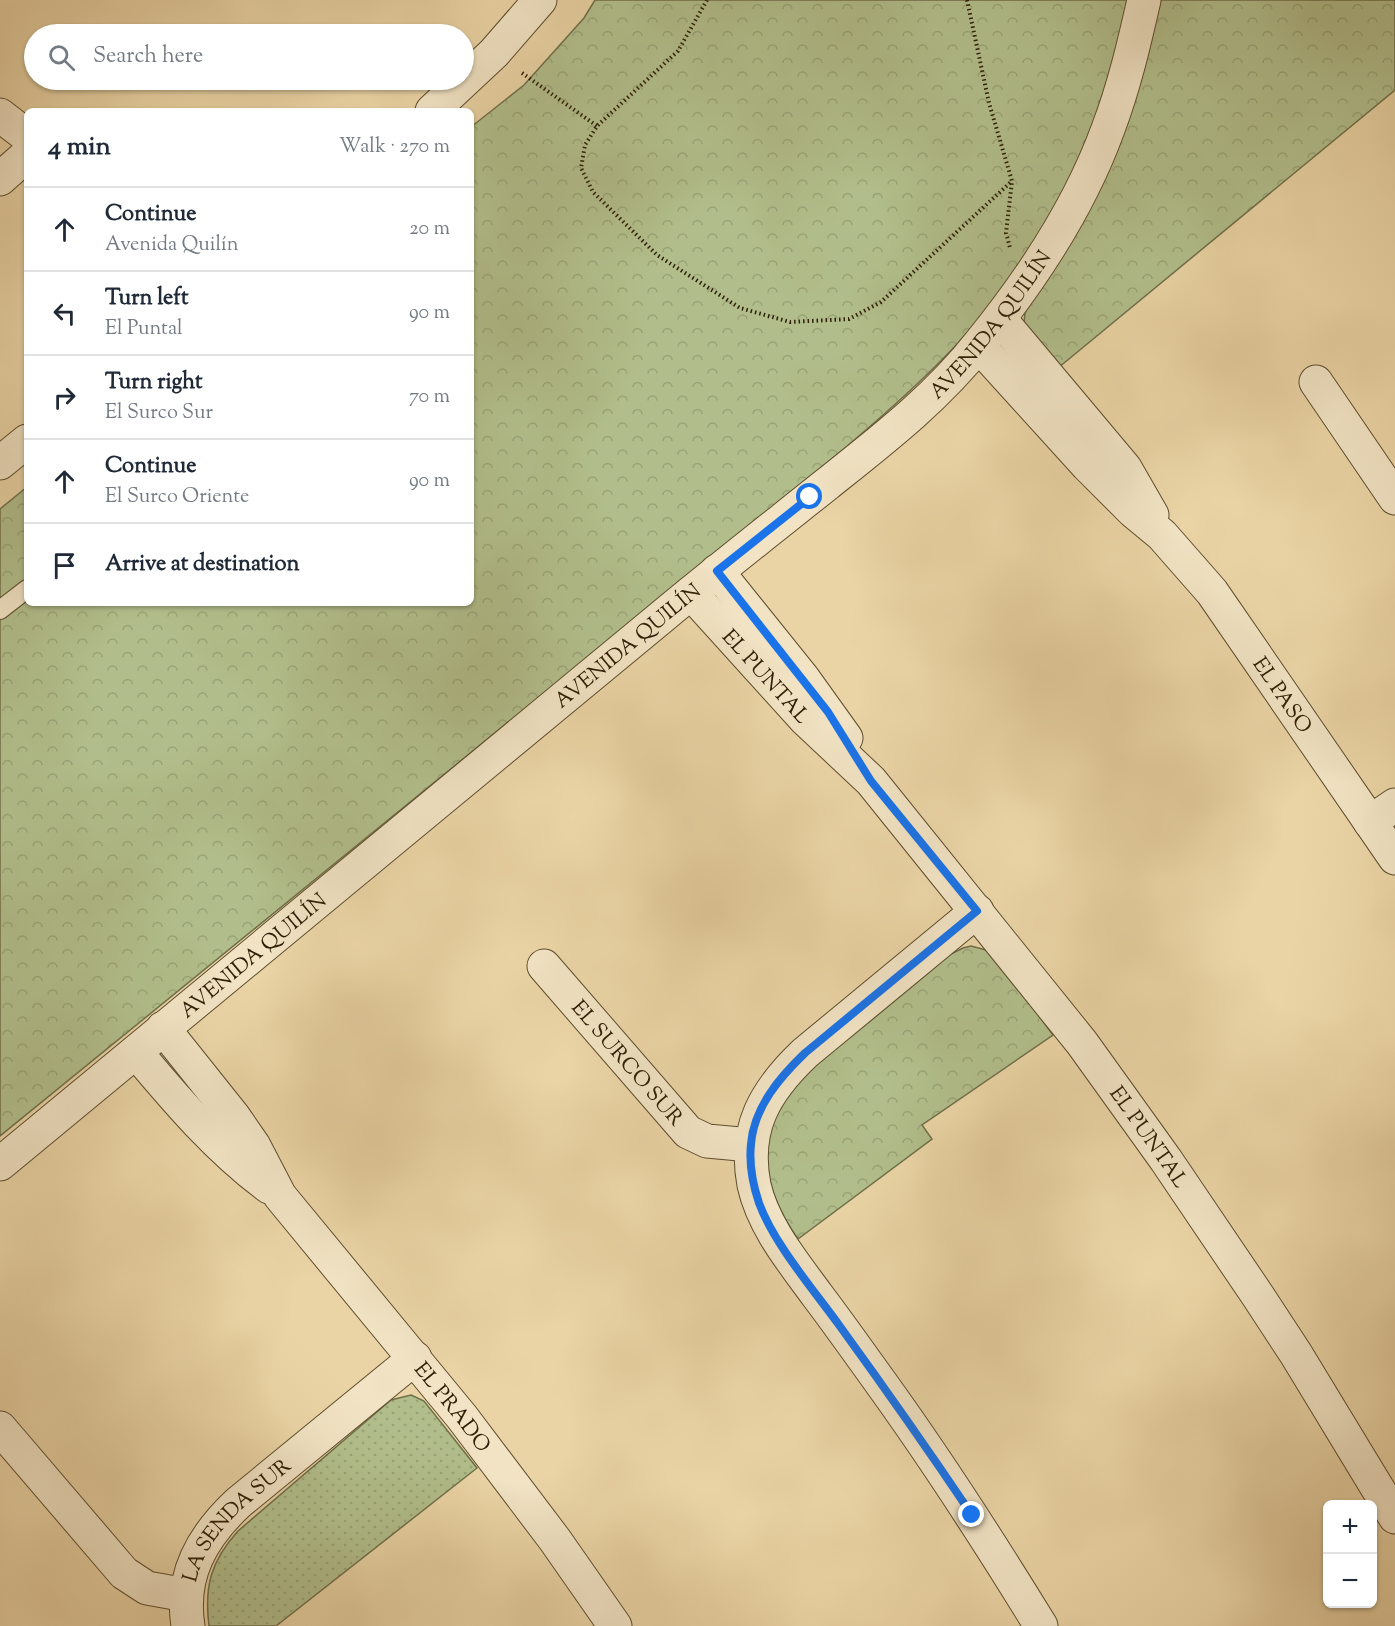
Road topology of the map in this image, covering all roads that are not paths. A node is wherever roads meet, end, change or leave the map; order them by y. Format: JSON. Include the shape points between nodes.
{"nodes":[{"id":1,"x":540,"y":0,"type":"edge"},
{"id":2,"x":1144,"y":0,"type":"edge"},
{"id":3,"x":474,"y":72,"type":"edge"},
{"id":4,"x":454,"y":90,"type":"edge"},
{"id":5,"x":435,"y":108,"type":"edge"},
{"id":6,"x":0,"y":115,"type":"edge"},
{"id":7,"x":24,"y":134,"type":"edge"},
{"id":8,"x":24,"y":158,"type":"edge"},
{"id":9,"x":0,"y":178,"type":"edge"},
{"id":10,"x":1000,"y":319,"type":"junction"},
{"id":11,"x":979,"y":346,"type":"junction"},
{"id":12,"x":1316,"y":382,"type":"dead end"},
{"id":13,"x":24,"y":444,"type":"edge"},
{"id":14,"x":0,"y":464,"type":"edge"},
{"id":15,"x":1395,"y":498,"type":"edge"},
{"id":16,"x":1162,"y":535,"type":"junction"},
{"id":17,"x":717,"y":571,"type":"junction"},
{"id":18,"x":24,"y":590,"type":"edge"},
{"id":19,"x":691,"y":592,"type":"junction"},
{"id":20,"x":0,"y":610,"type":"edge"},
{"id":21,"x":871,"y":781,"type":"junction"},
{"id":22,"x":1383,"y":814,"type":"edge"},
{"id":23,"x":1395,"y":858,"type":"edge"},
{"id":24,"x":977,"y":911,"type":"junction"},
{"id":25,"x":544,"y":966,"type":"dead end"},
{"id":26,"x":163,"y":1028,"type":"junction"},
{"id":27,"x":136,"y":1052,"type":"junction"},
{"id":28,"x":751,"y":1144,"type":"junction"},
{"id":29,"x":0,"y":1164,"type":"edge"},
{"id":30,"x":280,"y":1196,"type":"junction"},
{"id":31,"x":415,"y":1358,"type":"junction"},
{"id":32,"x":0,"y":1428,"type":"edge"},
{"id":33,"x":1395,"y":1517,"type":"edge"},
{"id":34,"x":187,"y":1610,"type":"edge"},
{"id":35,"x":615,"y":1626,"type":"edge"},
{"id":36,"x":1041,"y":1626,"type":"edge"}],
"edges":[{"from":1,"to":3,"type":"street"},
{"from":2,"to":10,"type":"street","name":"AVENIDA QUILÍN","via":[[1121,91],[1086,180],[1065,221]]},
{"from":4,"to":5,"type":"street"},
{"from":6,"to":7,"type":"street"},
{"from":8,"to":9,"type":"street"},
{"from":10,"to":11,"type":"street","name":"AVENIDA QUILÍN"},
{"from":10,"to":16,"type":"street","name":"EL PASO","via":[[1125,468]]},
{"from":11,"to":16,"type":"street","name":"EL PASO","via":[[1109,487]]},
{"from":11,"to":17,"type":"street","name":"AVENIDA QUILÍN","via":[[905,420]]},
{"from":12,"to":15,"type":"street"},
{"from":13,"to":14,"type":"street"},
{"from":16,"to":22,"type":"street","name":"EL PASO","via":[[1212,592]]},
{"from":17,"to":19,"type":"street","name":"AVENIDA QUILÍN"},
{"from":17,"to":21,"type":"street","name":"EL PUNTAL","via":[[828,712]]},
{"from":18,"to":20,"type":"lane"},
{"from":19,"to":21,"type":"street","name":"EL PUNTAL","via":[[805,719]]},
{"from":19,"to":26,"type":"street","name":"AVENIDA QUILÍN"},
{"from":21,"to":24,"type":"street","name":"EL PUNTAL"},
{"from":22,"to":23,"type":"street","name":"EL PASO"},
{"from":24,"to":28,"type":"street","via":[[786,1071],[762,1107]]},
{"from":24,"to":33,"type":"street","name":"EL PUNTAL","via":[[1082,1043],[1199,1209],[1296,1354]]},
{"from":25,"to":28,"type":"street","name":"EL SURCO SUR","via":[[688,1132],[707,1141]]},
{"from":26,"to":27,"type":"street","name":"AVENIDA QUILÍN"},
{"from":26,"to":30,"type":"street","name":"EL PRADO","via":[[254,1146]]},
{"from":27,"to":29,"type":"street","name":"AVENIDA QUILÍN"},
{"from":27,"to":30,"type":"street","name":"EL PRADO","via":[[208,1134]]},
{"from":28,"to":36,"type":"street","via":[[754,1185],[768,1222],[932,1455]]},
{"from":30,"to":31,"type":"street","name":"EL PRADO"},
{"from":31,"to":34,"type":"street","name":"LA SENDA SUR","via":[[219,1521],[196,1558]]},
{"from":31,"to":35,"type":"street","name":"EL PRADO","via":[[555,1540]]},
{"from":32,"to":34,"type":"street","name":"LA SENDA SUR","via":[[124,1573]]}]}
